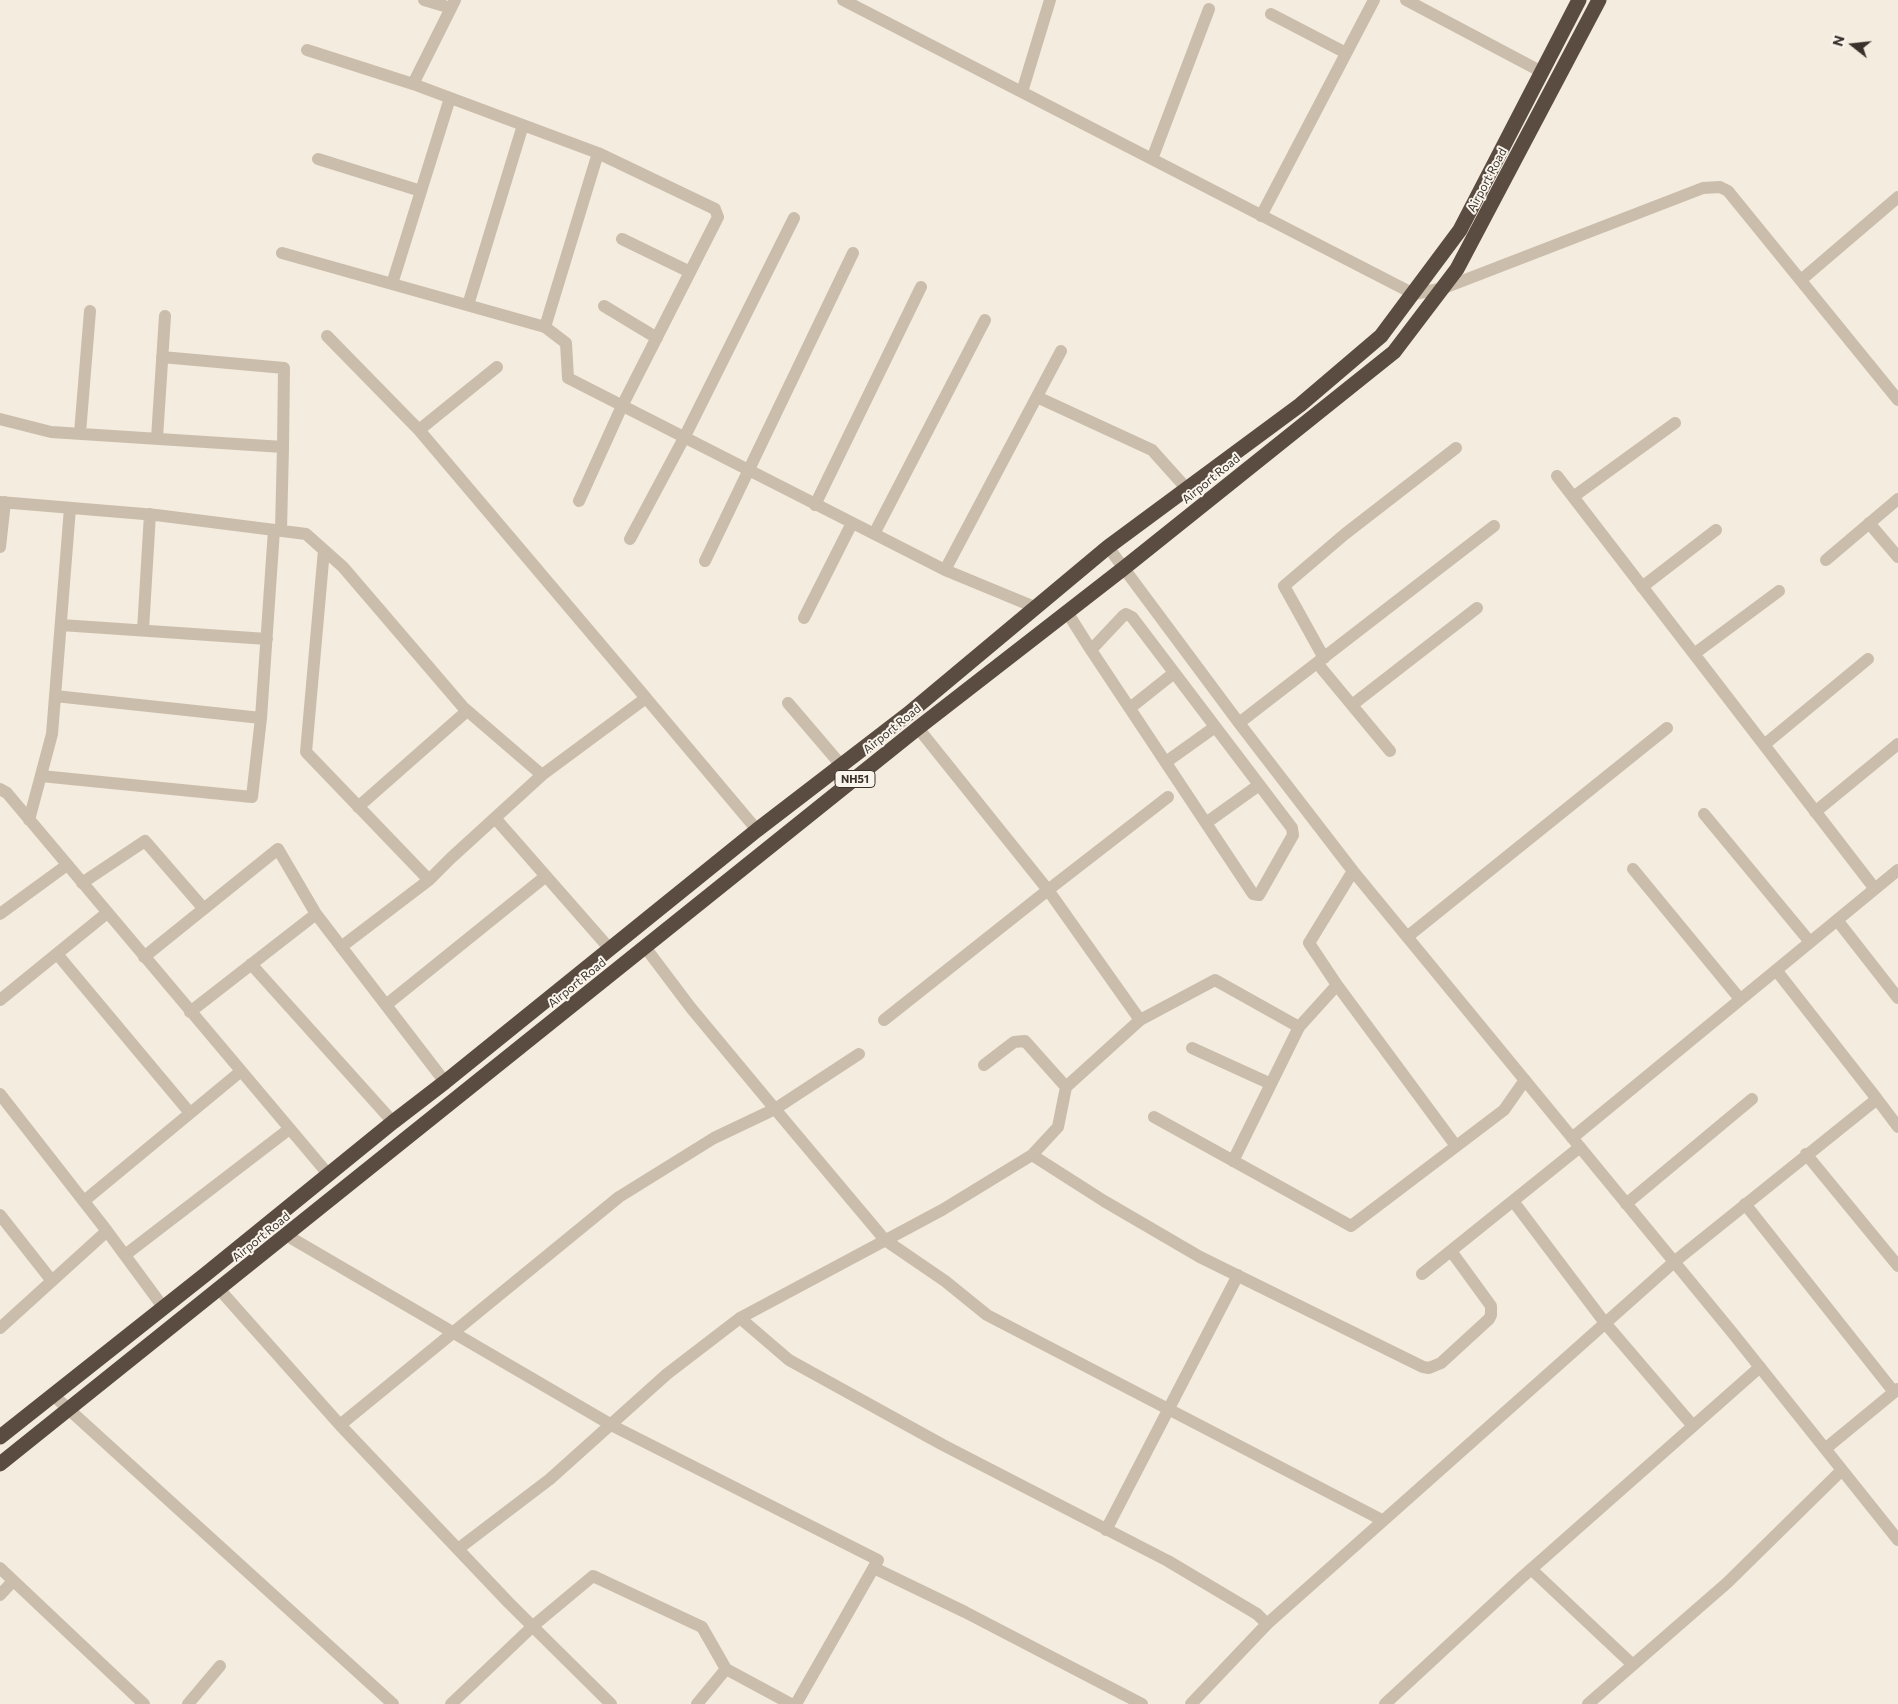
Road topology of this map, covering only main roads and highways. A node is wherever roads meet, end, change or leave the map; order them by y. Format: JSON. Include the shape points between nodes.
{"nodes":[{"id":1,"x":1579,"y":0,"type":"edge"},
{"id":2,"x":1599,"y":0,"type":"edge"},
{"id":3,"x":0,"y":1437,"type":"edge"},
{"id":4,"x":0,"y":1464,"type":"edge"}],
"edges":[{"from":1,"to":3,"type":"highway","name":"Airport Road","number":"NH51","via":[[1460,230],[1381,336],[1300,405],[1108,547],[841,765]]},
{"from":2,"to":4,"type":"highway","name":"Airport Road","number":"NH51","via":[[1457,270],[1394,352],[918,728]]}]}
